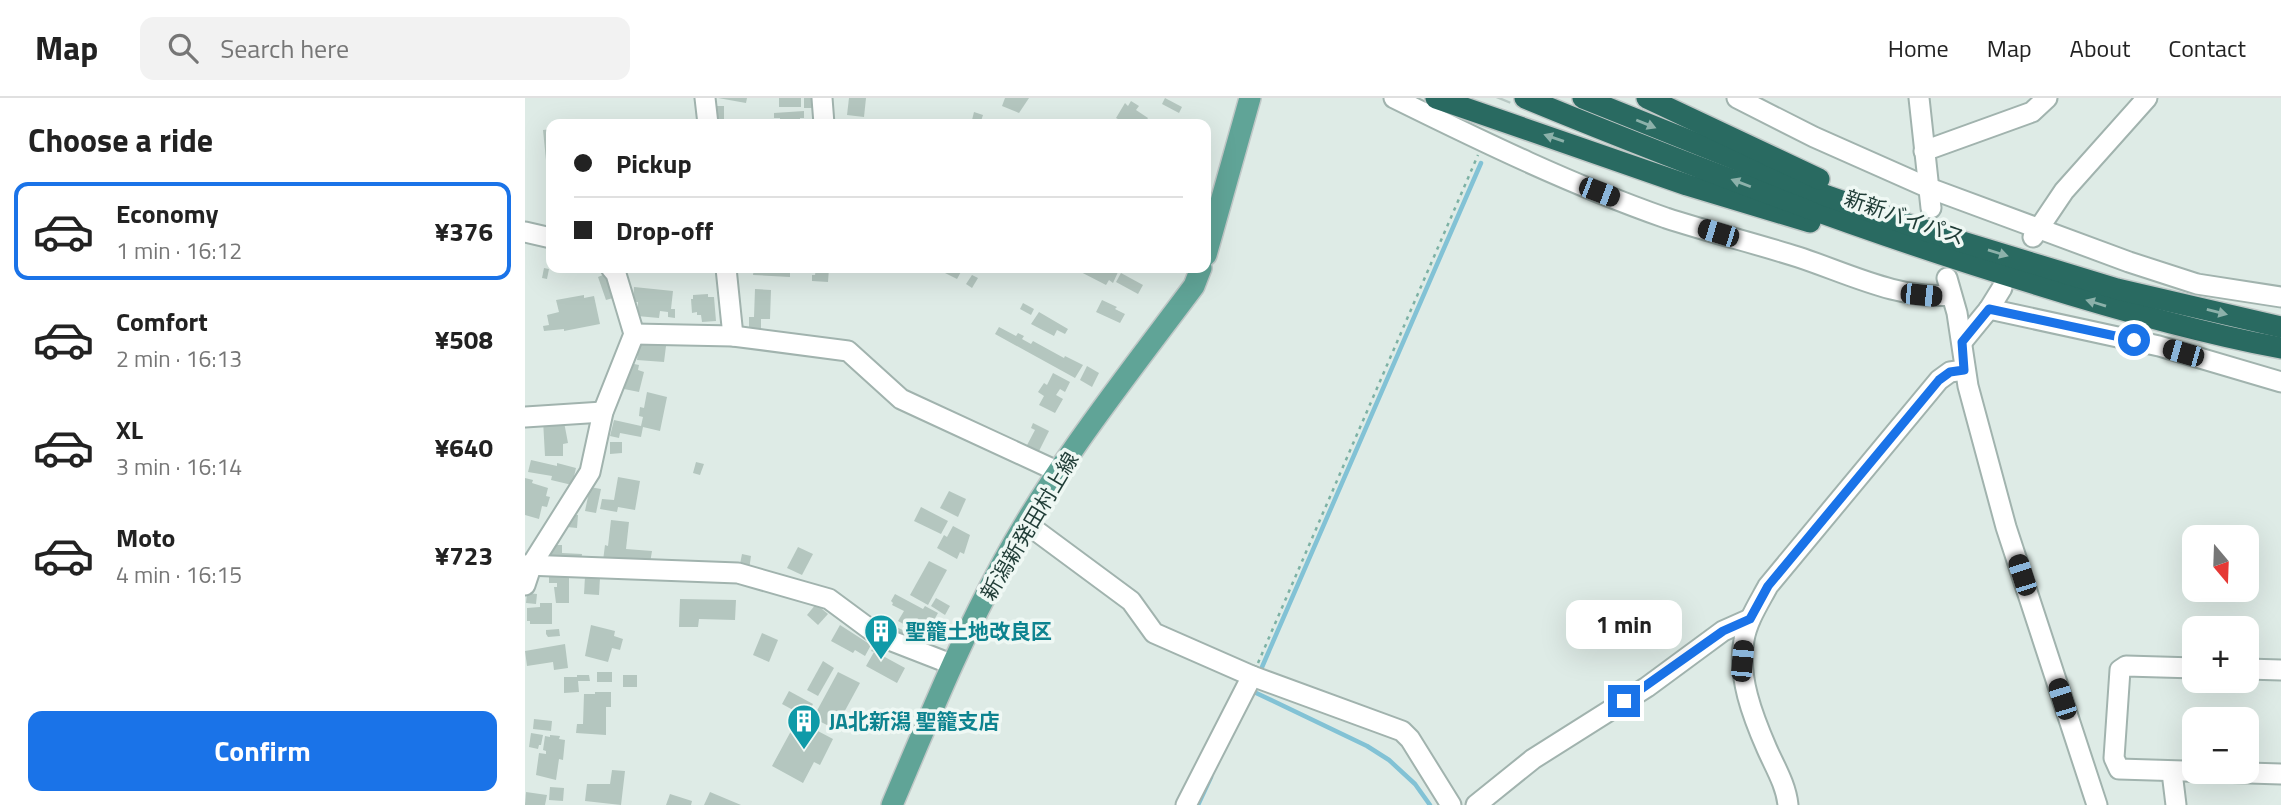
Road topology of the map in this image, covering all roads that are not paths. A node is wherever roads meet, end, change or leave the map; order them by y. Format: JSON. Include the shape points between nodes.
{"nodes":[{"id":1,"x":705,"y":98,"type":"edge"},
{"id":2,"x":822,"y":98,"type":"edge"},
{"id":3,"x":1250,"y":98,"type":"edge"},
{"id":4,"x":1394,"y":98,"type":"edge"},
{"id":5,"x":1436,"y":98,"type":"edge"},
{"id":6,"x":1525,"y":98,"type":"edge"},
{"id":7,"x":1583,"y":98,"type":"edge"},
{"id":8,"x":1647,"y":98,"type":"edge"},
{"id":9,"x":1737,"y":98,"type":"edge"},
{"id":10,"x":1919,"y":98,"type":"edge"},
{"id":11,"x":2047,"y":98,"type":"edge"},
{"id":12,"x":2147,"y":98,"type":"edge"},
{"id":13,"x":707,"y":119,"type":"edge"},
{"id":14,"x":824,"y":119,"type":"edge"},
{"id":15,"x":1924,"y":151,"type":"junction"},
{"id":16,"x":1930,"y":198,"type":"junction"},
{"id":17,"x":525,"y":232,"type":"edge"},
{"id":18,"x":1933,"y":233,"type":"junction"},
{"id":19,"x":2036,"y":233,"type":"junction"},
{"id":20,"x":546,"y":237,"type":"edge"},
{"id":21,"x":1211,"y":237,"type":"edge"},
{"id":22,"x":615,"y":273,"type":"edge"},
{"id":23,"x":727,"y":273,"type":"edge"},
{"id":24,"x":1199,"y":273,"type":"edge"},
{"id":25,"x":1949,"y":277,"type":"junction"},
{"id":26,"x":2002,"y":288,"type":"dead end"},
{"id":27,"x":2281,"y":296,"type":"edge"},
{"id":28,"x":1989,"y":309,"type":"junction"},
{"id":29,"x":2281,"y":327,"type":"edge"},
{"id":30,"x":635,"y":334,"type":"junction"},
{"id":31,"x":733,"y":336,"type":"junction"},
{"id":32,"x":1962,"y":342,"type":"junction"},
{"id":33,"x":2281,"y":348,"type":"edge"},
{"id":34,"x":1964,"y":370,"type":"junction"},
{"id":35,"x":2281,"y":382,"type":"edge"},
{"id":36,"x":603,"y":412,"type":"junction"},
{"id":37,"x":525,"y":417,"type":"edge"},
{"id":38,"x":1059,"y":472,"type":"junction"},
{"id":39,"x":1027,"y":523,"type":"junction"},
{"id":40,"x":529,"y":564,"type":"edge"},
{"id":41,"x":525,"y":585,"type":"edge"},
{"id":42,"x":1750,"y":619,"type":"junction"},
{"id":43,"x":951,"y":664,"type":"junction"},
{"id":44,"x":2182,"y":668,"type":"edge"},
{"id":45,"x":2259,"y":669,"type":"edge"},
{"id":46,"x":2281,"y":670,"type":"edge"},
{"id":47,"x":1252,"y":676,"type":"junction"},
{"id":48,"x":2172,"y":772,"type":"junction"},
{"id":49,"x":2281,"y":774,"type":"edge"},
{"id":50,"x":892,"y":805,"type":"edge"},
{"id":51,"x":1186,"y":805,"type":"edge"},
{"id":52,"x":1451,"y":805,"type":"edge"},
{"id":53,"x":1476,"y":805,"type":"edge"},
{"id":54,"x":1788,"y":805,"type":"edge"},
{"id":55,"x":2097,"y":805,"type":"edge"},
{"id":56,"x":2176,"y":805,"type":"edge"}],
"edges":[{"from":1,"to":13,"type":"street"},
{"from":2,"to":14,"type":"street"},
{"from":3,"to":21,"type":"main road"},
{"from":4,"to":25,"type":"street","via":[[1487,135],[1554,175],[1666,218],[1906,293],[1937,296]]},
{"from":25,"to":5,"type":"highway","one_way":true},
{"from":25,"to":6,"type":"highway","name":"新新バイパス","one_way":true,"via":[[1817,213]]},
{"from":7,"to":18,"type":"highway","name":"新新バイパス","one_way":true,"via":[[1827,196]]},
{"from":8,"to":18,"type":"highway"},
{"from":9,"to":16,"type":"street"},
{"from":10,"to":15,"type":"street"},
{"from":11,"to":15,"type":"street","via":[[2032,113]]},
{"from":12,"to":19,"type":"street","via":[[2064,191]]},
{"from":15,"to":16,"type":"street"},
{"from":16,"to":19,"type":"street"},
{"from":17,"to":20,"type":"street"},
{"from":18,"to":29,"type":"highway","name":"新新バイパス","one_way":true,"via":[[2117,289]]},
{"from":19,"to":27,"type":"street","via":[[2197,284]]},
{"from":22,"to":30,"type":"street"},
{"from":23,"to":31,"type":"street"},
{"from":24,"to":38,"type":"main road","name":"新潟新発田村上線"},
{"from":25,"to":32,"type":"street"},
{"from":33,"to":25,"type":"highway","name":"新新バイパス","one_way":true,"via":[[2105,306]]},
{"from":26,"to":28,"type":"street"},
{"from":28,"to":32,"type":"street"},
{"from":28,"to":35,"type":"street","via":[[2159,346]]},
{"from":30,"to":31,"type":"street"},
{"from":30,"to":36,"type":"street"},
{"from":31,"to":38,"type":"street","via":[[848,351],[901,399]]},
{"from":32,"to":34,"type":"street"},
{"from":34,"to":42,"type":"street","via":[[1939,380],[1768,586]]},
{"from":34,"to":55,"type":"street","via":[[2006,527]]},
{"from":36,"to":37,"type":"street"},
{"from":36,"to":40,"type":"street","via":[[590,471]]},
{"from":38,"to":39,"type":"main road","name":"新潟新発田村上線"},
{"from":39,"to":43,"type":"main road","name":"新潟新発田村上線"},
{"from":39,"to":47,"type":"street","via":[[1131,601],[1154,633]]},
{"from":40,"to":41,"type":"street"},
{"from":40,"to":43,"type":"street","via":[[738,573],[829,599],[879,636]]},
{"from":42,"to":53,"type":"street","via":[[1723,631],[1647,687],[1533,759]]},
{"from":42,"to":54,"type":"street","via":[[1743,650],[1745,685]]},
{"from":43,"to":50,"type":"main road","name":"新潟新発田村上線"},
{"from":44,"to":48,"type":"street","via":[[2126,666],[2120,670],[2114,758],[2119,769]]},
{"from":45,"to":46,"type":"street"},
{"from":47,"to":51,"type":"street"},
{"from":47,"to":52,"type":"street","via":[[1402,731]]},
{"from":48,"to":49,"type":"street"},
{"from":48,"to":56,"type":"street"}]}
